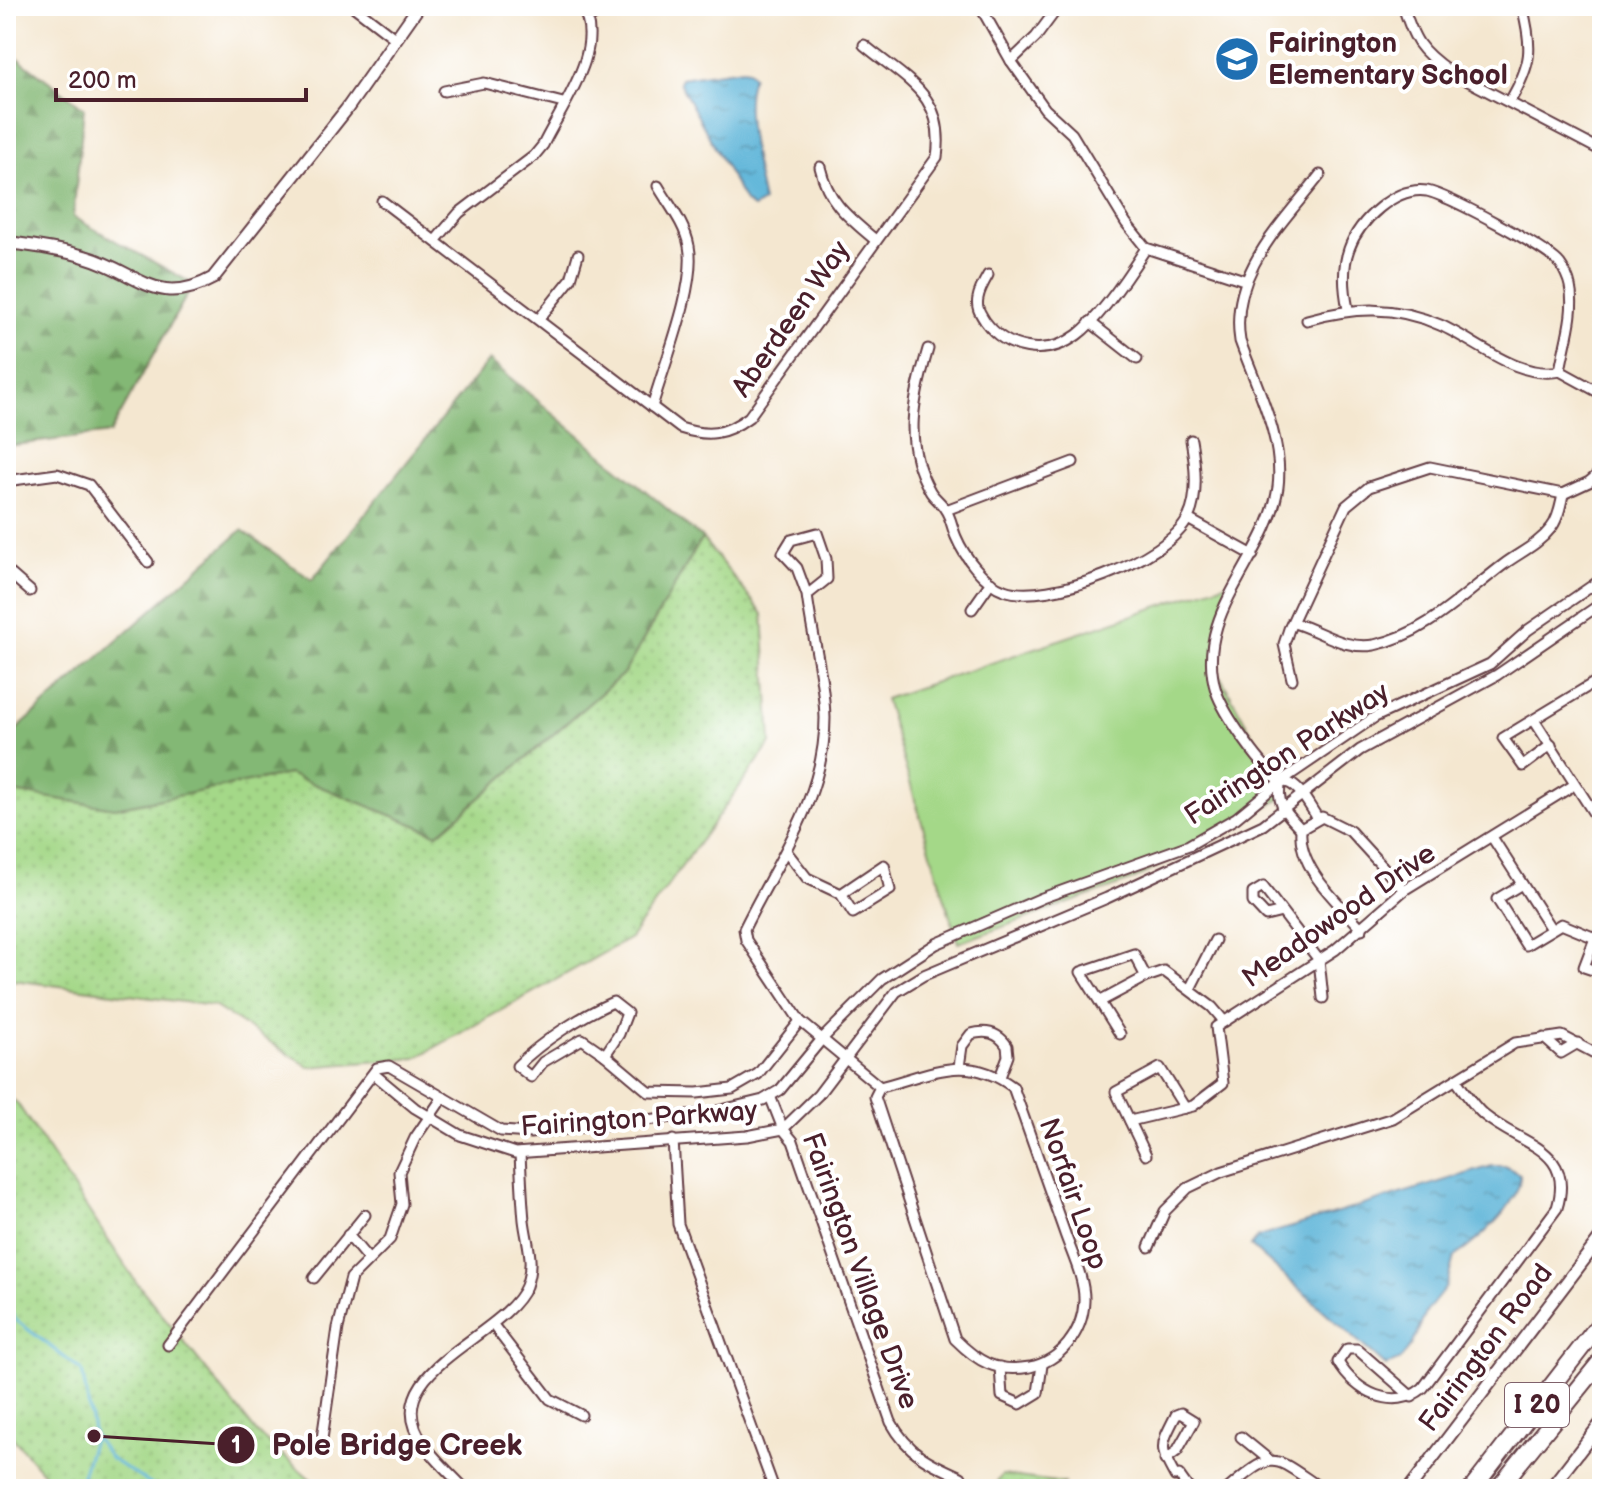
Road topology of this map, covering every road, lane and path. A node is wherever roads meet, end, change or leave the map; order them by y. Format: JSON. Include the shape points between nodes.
{"nodes":[{"id":1,"x":353,"y":6,"type":"edge"},
{"id":2,"x":419,"y":6,"type":"edge"},
{"id":3,"x":581,"y":6,"type":"edge"},
{"id":4,"x":606,"y":6,"type":"edge"},
{"id":5,"x":980,"y":6,"type":"edge"},
{"id":6,"x":1059,"y":6,"type":"edge"},
{"id":7,"x":1403,"y":6,"type":"edge"},
{"id":8,"x":1522,"y":6,"type":"edge"},
{"id":9,"x":588,"y":19,"type":"junction"},
{"id":10,"x":396,"y":39,"type":"junction"},
{"id":11,"x":864,"y":45,"type":"dead end"},
{"id":12,"x":1011,"y":61,"type":"junction"},
{"id":13,"x":444,"y":91,"type":"dead end"},
{"id":14,"x":1510,"y":101,"type":"junction"},
{"id":15,"x":563,"y":103,"type":"junction"},
{"id":16,"x":1602,"y":151,"type":"edge"},
{"id":17,"x":820,"y":167,"type":"dead end"},
{"id":18,"x":1320,"y":175,"type":"dead end"},
{"id":19,"x":658,"y":186,"type":"dead end"},
{"id":20,"x":382,"y":201,"type":"dead end"},
{"id":21,"x":874,"y":239,"type":"junction"},
{"id":22,"x":435,"y":241,"type":"junction"},
{"id":23,"x":6,"y":242,"type":"edge"},
{"id":24,"x":1146,"y":248,"type":"junction"},
{"id":25,"x":578,"y":255,"type":"dead end"},
{"id":26,"x":988,"y":275,"type":"dead end"},
{"id":27,"x":1244,"y":280,"type":"junction"},
{"id":28,"x":1348,"y":309,"type":"junction"},
{"id":29,"x":539,"y":319,"type":"junction"},
{"id":30,"x":1307,"y":320,"type":"dead end"},
{"id":31,"x":1090,"y":322,"type":"junction"},
{"id":32,"x":928,"y":349,"type":"dead end"},
{"id":33,"x":1137,"y":359,"type":"dead end"},
{"id":34,"x":1560,"y":371,"type":"junction"},
{"id":35,"x":1602,"y":394,"type":"edge"},
{"id":36,"x":652,"y":407,"type":"junction"},
{"id":37,"x":1191,"y":440,"type":"dead end"},
{"id":38,"x":1073,"y":462,"type":"dead end"},
{"id":39,"x":1602,"y":471,"type":"edge"},
{"id":40,"x":6,"y":481,"type":"edge"},
{"id":41,"x":1563,"y":494,"type":"junction"},
{"id":42,"x":946,"y":510,"type":"junction"},
{"id":43,"x":1188,"y":519,"type":"junction"},
{"id":44,"x":1253,"y":555,"type":"junction"},
{"id":45,"x":148,"y":562,"type":"dead end"},
{"id":46,"x":6,"y":570,"type":"edge"},
{"id":47,"x":1602,"y":579,"type":"edge"},
{"id":48,"x":991,"y":582,"type":"junction"},
{"id":49,"x":30,"y":591,"type":"dead end"},
{"id":50,"x":807,"y":595,"type":"junction"},
{"id":51,"x":1602,"y":603,"type":"edge"},
{"id":52,"x":972,"y":609,"type":"dead end"},
{"id":53,"x":1294,"y":623,"type":"junction"},
{"id":54,"x":1602,"y":678,"type":"edge"},
{"id":55,"x":1292,"y":679,"type":"dead end"},
{"id":56,"x":1534,"y":720,"type":"junction"},
{"id":57,"x":1551,"y":745,"type":"junction"},
{"id":58,"x":1281,"y":781,"type":"junction"},
{"id":59,"x":1574,"y":785,"type":"junction"},
{"id":60,"x":1302,"y":796,"type":"junction"},
{"id":61,"x":1283,"y":810,"type":"junction"},
{"id":62,"x":1597,"y":811,"type":"edge"},
{"id":63,"x":1317,"y":817,"type":"junction"},
{"id":64,"x":1602,"y":826,"type":"edge"},
{"id":65,"x":1301,"y":829,"type":"junction"},
{"id":66,"x":1492,"y":837,"type":"junction"},
{"id":67,"x":786,"y":851,"type":"junction"},
{"id":68,"x":1522,"y":884,"type":"junction"},
{"id":69,"x":1404,"y":890,"type":"junction"},
{"id":70,"x":841,"y":894,"type":"junction"},
{"id":71,"x":1282,"y":912,"type":"dead end"},
{"id":72,"x":1362,"y":929,"type":"junction"},
{"id":73,"x":1551,"y":929,"type":"junction"},
{"id":74,"x":1598,"y":939,"type":"edge"},
{"id":75,"x":1215,"y":940,"type":"dead end"},
{"id":76,"x":1319,"y":960,"type":"junction"},
{"id":77,"x":1602,"y":973,"type":"edge"},
{"id":78,"x":1146,"y":977,"type":"junction"},
{"id":79,"x":1190,"y":989,"type":"junction"},
{"id":80,"x":1323,"y":998,"type":"dead end"},
{"id":81,"x":1101,"y":1001,"type":"junction"},
{"id":82,"x":800,"y":1021,"type":"junction"},
{"id":83,"x":1224,"y":1021,"type":"junction"},
{"id":84,"x":1120,"y":1034,"type":"dead end"},
{"id":85,"x":1544,"y":1038,"type":"junction"},
{"id":86,"x":822,"y":1039,"type":"junction"},
{"id":87,"x":1578,"y":1043,"type":"junction"},
{"id":88,"x":605,"y":1055,"type":"junction"},
{"id":89,"x":1602,"y":1057,"type":"edge"},
{"id":90,"x":845,"y":1058,"type":"junction"},
{"id":91,"x":959,"y":1067,"type":"junction"},
{"id":92,"x":374,"y":1074,"type":"junction"},
{"id":93,"x":1000,"y":1077,"type":"junction"},
{"id":94,"x":1456,"y":1080,"type":"junction"},
{"id":95,"x":880,"y":1087,"type":"junction"},
{"id":96,"x":770,"y":1096,"type":"junction"},
{"id":97,"x":443,"y":1097,"type":"junction"},
{"id":98,"x":1185,"y":1108,"type":"junction"},
{"id":99,"x":430,"y":1117,"type":"junction"},
{"id":100,"x":1130,"y":1121,"type":"junction"},
{"id":101,"x":783,"y":1129,"type":"junction"},
{"id":102,"x":673,"y":1140,"type":"junction"},
{"id":103,"x":520,"y":1153,"type":"junction"},
{"id":104,"x":1146,"y":1155,"type":"dead end"},
{"id":105,"x":365,"y":1215,"type":"dead end"},
{"id":106,"x":348,"y":1235,"type":"junction"},
{"id":107,"x":1602,"y":1236,"type":"edge"},
{"id":108,"x":1149,"y":1247,"type":"dead end"},
{"id":109,"x":368,"y":1259,"type":"junction"},
{"id":110,"x":314,"y":1278,"type":"dead end"},
{"id":111,"x":1602,"y":1321,"type":"edge"},
{"id":112,"x":493,"y":1325,"type":"junction"},
{"id":113,"x":168,"y":1345,"type":"dead end"},
{"id":114,"x":1602,"y":1360,"type":"edge"},
{"id":115,"x":1042,"y":1365,"type":"junction"},
{"id":116,"x":1000,"y":1367,"type":"junction"},
{"id":117,"x":1412,"y":1397,"type":"junction"},
{"id":118,"x":581,"y":1415,"type":"dead end"},
{"id":119,"x":1602,"y":1422,"type":"edge"},
{"id":120,"x":1241,"y":1437,"type":"dead end"},
{"id":121,"x":322,"y":1439,"type":"dead end"},
{"id":122,"x":1268,"y":1459,"type":"junction"},
{"id":123,"x":1165,"y":1460,"type":"junction"},
{"id":124,"x":961,"y":1477,"type":"dead end"},
{"id":125,"x":1554,"y":1487,"type":"edge"},
{"id":126,"x":465,"y":1489,"type":"edge"},
{"id":127,"x":774,"y":1489,"type":"edge"},
{"id":128,"x":1189,"y":1489,"type":"edge"},
{"id":129,"x":1228,"y":1489,"type":"edge"},
{"id":130,"x":1322,"y":1489,"type":"edge"},
{"id":131,"x":1409,"y":1489,"type":"edge"},
{"id":132,"x":1472,"y":1489,"type":"edge"},
{"id":133,"x":1498,"y":1489,"type":"edge"}],
"edges":[{"from":1,"to":10,"type":"street"},
{"from":2,"to":10,"type":"street"},
{"from":3,"to":9,"type":"street"},
{"from":4,"to":9,"type":"street"},
{"from":5,"to":12,"type":"street"},
{"from":6,"to":12,"type":"street"},
{"from":7,"to":14,"type":"street","via":[[1414,39],[1426,54]]},
{"from":8,"to":14,"type":"street","via":[[1530,55]]},
{"from":9,"to":15,"type":"street","via":[[588,54]]},
{"from":10,"to":23,"type":"street","via":[[220,270],[200,286],[154,290],[84,256]]},
{"from":11,"to":21,"type":"street","name":"Aberdeen Way","via":[[919,90],[935,110],[941,131],[937,157]]},
{"from":12,"to":24,"type":"street","via":[[1045,109],[1072,134]]},
{"from":13,"to":15,"type":"street","via":[[484,83]]},
{"from":14,"to":16,"type":"street"},
{"from":15,"to":22,"type":"street","via":[[534,156],[459,213]]},
{"from":17,"to":21,"type":"street","via":[[825,190],[837,208]]},
{"from":18,"to":27,"type":"street"},
{"from":19,"to":36,"type":"street","via":[[690,249],[689,281]]},
{"from":20,"to":22,"type":"street","name":"Aberdeen Way"},
{"from":21,"to":36,"type":"street","name":"Aberdeen Way","via":[[742,423],[702,435],[680,428]]},
{"from":22,"to":29,"type":"street","name":"Aberdeen Way"},
{"from":24,"to":27,"type":"street"},
{"from":24,"to":31,"type":"street"},
{"from":25,"to":29,"type":"street","via":[[571,279]]},
{"from":26,"to":31,"type":"street","via":[[978,311],[994,334],[1011,345],[1060,345]]},
{"from":27,"to":44,"type":"street","via":[[1240,341],[1275,438],[1278,471],[1275,503]]},
{"from":28,"to":30,"type":"street"},
{"from":28,"to":34,"type":"street","via":[[1418,317],[1524,367],[1545,374]]},
{"from":28,"to":34,"type":"street","via":[[1344,271],[1349,247],[1382,204],[1403,193],[1426,191],[1533,243],[1559,263],[1570,286],[1571,312]]},
{"from":29,"to":36,"type":"street","name":"Aberdeen Way"},
{"from":31,"to":33,"type":"street"},
{"from":32,"to":42,"type":"street","via":[[912,403],[913,428],[930,491]]},
{"from":34,"to":35,"type":"street"},
{"from":37,"to":43,"type":"street","via":[[1194,477]]},
{"from":38,"to":42,"type":"street"},
{"from":39,"to":41,"type":"street"},
{"from":40,"to":45,"type":"street","via":[[57,474],[89,485]]},
{"from":41,"to":53,"type":"street","via":[[1553,526],[1447,613],[1375,645],[1349,645]]},
{"from":41,"to":53,"type":"street","via":[[1430,467],[1369,487],[1346,506]]},
{"from":42,"to":48,"type":"street","via":[[957,540]]},
{"from":43,"to":44,"type":"street"},
{"from":43,"to":48,"type":"street","via":[[1150,555],[1069,586],[1026,594]]},
{"from":44,"to":58,"type":"street","via":[[1219,613],[1213,676],[1226,712]]},
{"from":46,"to":49,"type":"street"},
{"from":47,"to":58,"type":"street","name":"Fairington Parkway","via":[[1528,630],[1490,664],[1375,717]]},
{"from":48,"to":52,"type":"street"},
{"from":50,"to":50,"type":"street","via":[[827,579],[817,533],[791,540],[783,553],[797,568]]},
{"from":50,"to":67,"type":"street","via":[[825,719],[812,796]]},
{"from":51,"to":60,"type":"street","name":"Fairington Parkway","via":[[1497,675],[1360,750]]},
{"from":53,"to":55,"type":"street","via":[[1284,644]]},
{"from":54,"to":56,"type":"street"},
{"from":56,"to":57,"type":"street"},
{"from":56,"to":57,"type":"street","via":[[1503,738],[1523,766]]},
{"from":57,"to":59,"type":"street"},
{"from":58,"to":60,"type":"street"},
{"from":58,"to":61,"type":"street","via":[[1277,796]]},
{"from":58,"to":86,"type":"street","name":"Fairington Parkway","via":[[1236,818],[1189,845],[1042,898],[936,944],[882,979]]},
{"from":59,"to":62,"type":"street"},
{"from":59,"to":66,"type":"street","name":"Meadowood Drive"},
{"from":60,"to":61,"type":"street","name":"Fairington Parkway"},
{"from":60,"to":63,"type":"street"},
{"from":61,"to":65,"type":"street"},
{"from":61,"to":90,"type":"street","name":"Fairington Parkway","via":[[1263,825],[1107,898],[924,975],[896,992]]},
{"from":62,"to":64,"type":"street"},
{"from":63,"to":65,"type":"street"},
{"from":63,"to":69,"type":"street","via":[[1350,831]]},
{"from":65,"to":72,"type":"street","via":[[1300,846],[1315,876]]},
{"from":66,"to":68,"type":"street"},
{"from":66,"to":69,"type":"street","name":"Meadowood Drive"},
{"from":67,"to":70,"type":"street","via":[[807,878]]},
{"from":67,"to":82,"type":"street","via":[[744,929],[752,954]]},
{"from":68,"to":73,"type":"street"},
{"from":68,"to":73,"type":"street","via":[[1497,899],[1526,945]]},
{"from":69,"to":72,"type":"street","name":"Meadowood Drive"},
{"from":70,"to":70,"type":"street","via":[[862,880],[884,865],[890,890],[853,913]]},
{"from":71,"to":76,"type":"street"},
{"from":72,"to":76,"type":"street","name":"Meadowood Drive"},
{"from":73,"to":74,"type":"street","via":[[1561,924]]},
{"from":74,"to":77,"type":"street","via":[[1584,967]]},
{"from":75,"to":79,"type":"street"},
{"from":76,"to":80,"type":"street"},
{"from":76,"to":83,"type":"street","name":"Meadowood Drive"},
{"from":78,"to":79,"type":"street","via":[[1164,971]]},
{"from":78,"to":81,"type":"street"},
{"from":78,"to":81,"type":"street","via":[[1134,954],[1081,972]]},
{"from":79,"to":83,"type":"street"},
{"from":81,"to":84,"type":"street"},
{"from":82,"to":86,"type":"street"},
{"from":82,"to":88,"type":"street","via":[[758,1074],[732,1089],[649,1092]]},
{"from":83,"to":98,"type":"street","name":"Meadowood Drive","via":[[1216,1027],[1223,1083]]},
{"from":85,"to":87,"type":"street","via":[[1562,1036]]},
{"from":85,"to":87,"type":"street","via":[[1561,1053]]},
{"from":85,"to":94,"type":"street","via":[[1515,1043]]},
{"from":86,"to":90,"type":"street"},
{"from":86,"to":96,"type":"street","name":"Fairington Parkway"},
{"from":87,"to":89,"type":"street"},
{"from":88,"to":88,"type":"street","via":[[582,1039],[543,1062],[531,1077],[517,1066],[613,1002],[627,1013]]},
{"from":90,"to":95,"type":"street"},
{"from":90,"to":101,"type":"street","name":"Fairington Parkway"},
{"from":91,"to":93,"type":"street"},
{"from":91,"to":93,"type":"street","via":[[962,1046],[971,1034],[984,1031],[1007,1046]]},
{"from":91,"to":95,"type":"street"},
{"from":92,"to":97,"type":"street","name":"Fairington Parkway","via":[[389,1066]]},
{"from":92,"to":99,"type":"street","name":"Fairington Parkway"},
{"from":92,"to":113,"type":"street"},
{"from":93,"to":115,"type":"street","name":"Norfair Loop","via":[[1013,1087],[1084,1300],[1068,1345]]},
{"from":94,"to":108,"type":"street","via":[[1393,1118],[1221,1172],[1188,1188],[1165,1211]]},
{"from":94,"to":117,"type":"street","via":[[1481,1113],[1548,1155],[1560,1169],[1563,1188],[1557,1208]]},
{"from":95,"to":116,"type":"street","via":[[875,1097],[955,1339],[977,1362]]},
{"from":96,"to":97,"type":"street","name":"Fairington Parkway","via":[[709,1113],[530,1133],[501,1131]]},
{"from":96,"to":101,"type":"street","name":"Fairington Village Drive"},
{"from":97,"to":99,"type":"street"},
{"from":98,"to":100,"type":"street"},
{"from":98,"to":100,"type":"street","via":[[1160,1068],[1116,1092]]},
{"from":99,"to":103,"type":"street","name":"Fairington Parkway","via":[[460,1135]]},
{"from":99,"to":109,"type":"street","via":[[399,1172],[402,1204],[390,1239]]},
{"from":100,"to":104,"type":"street"},
{"from":101,"to":102,"type":"street","name":"Fairington Parkway"},
{"from":101,"to":124,"type":"street","name":"Fairington Village Drive","via":[[793,1141],[891,1422],[920,1459]]},
{"from":102,"to":103,"type":"street","name":"Fairington Parkway"},
{"from":102,"to":127,"type":"street","via":[[678,1224]]},
{"from":103,"to":112,"type":"street","via":[[532,1266],[524,1290]]},
{"from":105,"to":106,"type":"street"},
{"from":106,"to":109,"type":"street"},
{"from":106,"to":110,"type":"street"},
{"from":107,"to":131,"type":"street","name":"Fairington Road"},
{"from":109,"to":121,"type":"street","via":[[351,1278],[338,1328]]},
{"from":111,"to":132,"type":"highway","number":"I 20"},
{"from":112,"to":118,"type":"street","via":[[550,1399]]},
{"from":112,"to":126,"type":"street","via":[[441,1361],[413,1406],[422,1442]]},
{"from":114,"to":133,"type":"highway","number":"I 20"},
{"from":115,"to":116,"type":"street"},
{"from":115,"to":116,"type":"street","via":[[1038,1393],[1020,1404],[1002,1396]]},
{"from":117,"to":117,"type":"street","via":[[1378,1398],[1343,1372],[1338,1362],[1347,1349],[1357,1349]]},
{"from":119,"to":125,"type":"street"},
{"from":120,"to":122,"type":"street"},
{"from":122,"to":129,"type":"street"},
{"from":122,"to":130,"type":"street","via":[[1280,1461]]},
{"from":123,"to":123,"type":"street","via":[[1161,1444],[1181,1413],[1194,1421],[1177,1451]]},
{"from":123,"to":128,"type":"street"}]}
